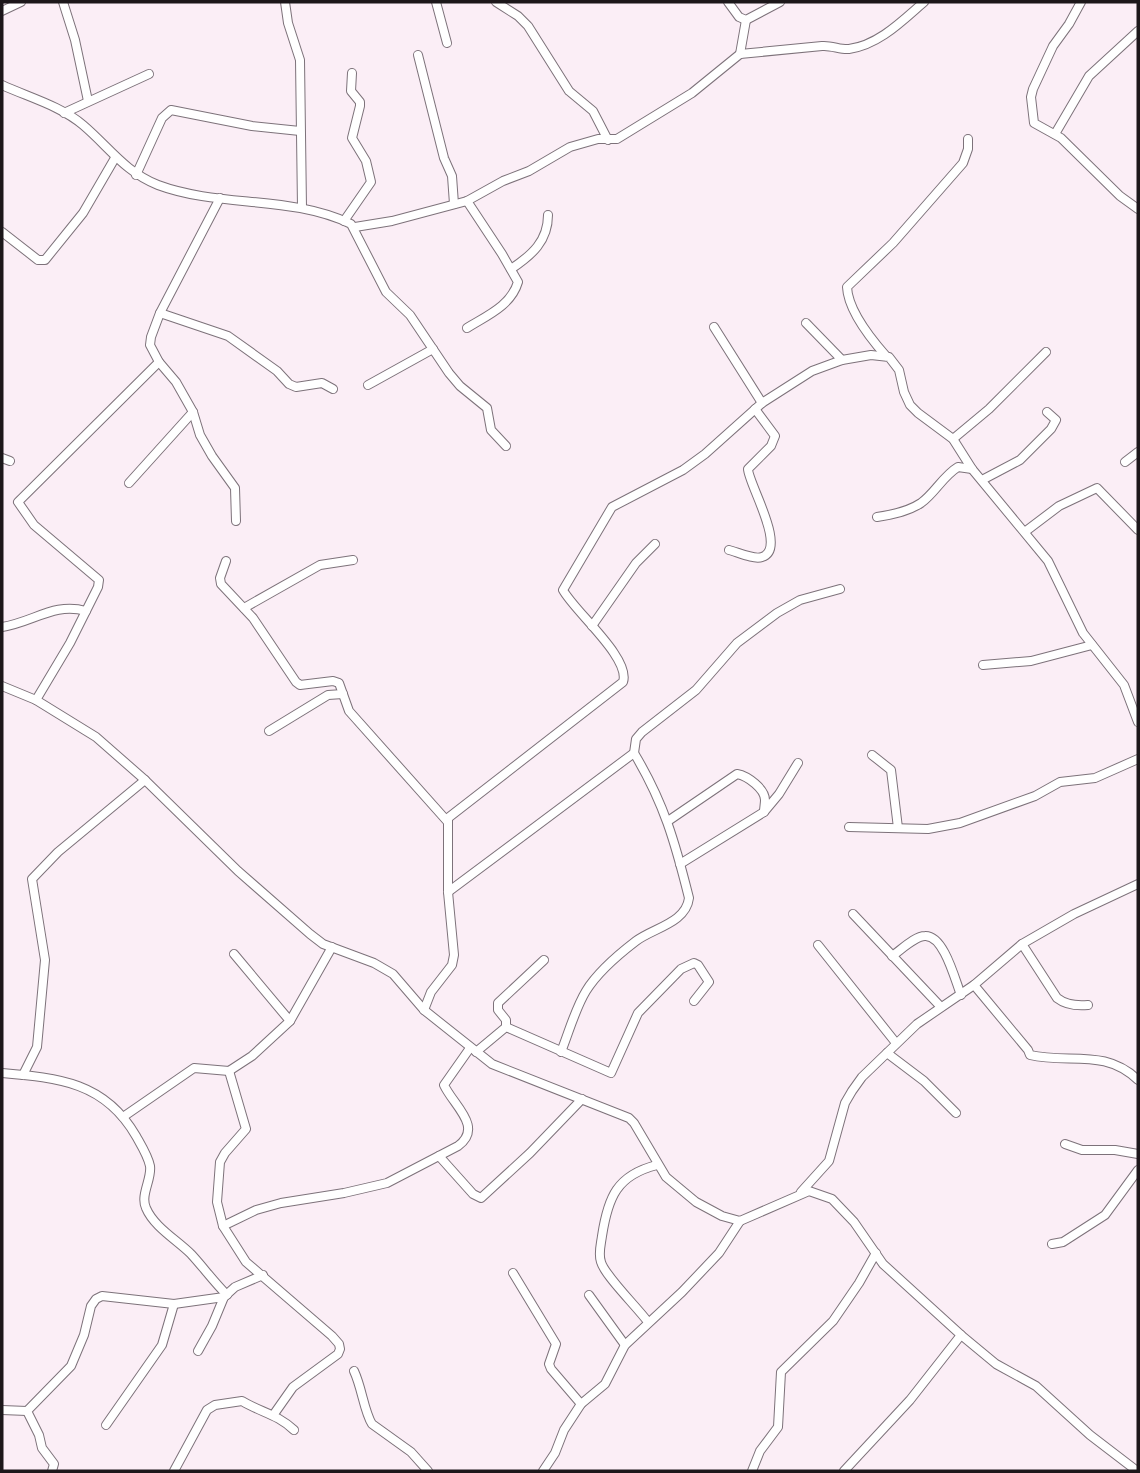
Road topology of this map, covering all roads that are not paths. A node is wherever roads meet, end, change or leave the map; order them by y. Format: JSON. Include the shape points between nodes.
{"nodes":[{"id":1,"x":21,"y":2,"type":"edge"},
{"id":2,"x":63,"y":2,"type":"edge"},
{"id":3,"x":285,"y":2,"type":"edge"},
{"id":4,"x":436,"y":2,"type":"edge"},
{"id":5,"x":496,"y":2,"type":"edge"},
{"id":6,"x":728,"y":2,"type":"edge"},
{"id":7,"x":780,"y":2,"type":"edge"},
{"id":8,"x":924,"y":2,"type":"edge"},
{"id":9,"x":1081,"y":2,"type":"edge"},
{"id":10,"x":2,"y":11,"type":"edge"},
{"id":11,"x":746,"y":20,"type":"junction"},
{"id":12,"x":1138,"y":31,"type":"edge"},
{"id":13,"x":447,"y":43,"type":"dead end"},
{"id":14,"x":740,"y":54,"type":"junction"},
{"id":15,"x":418,"y":55,"type":"dead end"},
{"id":16,"x":352,"y":73,"type":"dead end"},
{"id":17,"x":149,"y":74,"type":"dead end"},
{"id":18,"x":2,"y":85,"type":"edge"},
{"id":19,"x":88,"y":101,"type":"junction"},
{"id":20,"x":64,"y":113,"type":"junction"},
{"id":21,"x":300,"y":131,"type":"junction"},
{"id":22,"x":1055,"y":134,"type":"junction"},
{"id":23,"x":608,"y":139,"type":"junction"},
{"id":24,"x":968,"y":139,"type":"dead end"},
{"id":25,"x":115,"y":158,"type":"junction"},
{"id":26,"x":136,"y":175,"type":"junction"},
{"id":27,"x":220,"y":198,"type":"junction"},
{"id":28,"x":467,"y":201,"type":"junction"},
{"id":29,"x":454,"y":204,"type":"junction"},
{"id":30,"x":302,"y":208,"type":"junction"},
{"id":31,"x":1138,"y":209,"type":"edge"},
{"id":32,"x":548,"y":215,"type":"dead end"},
{"id":33,"x":344,"y":220,"type":"junction"},
{"id":34,"x":355,"y":227,"type":"junction"},
{"id":35,"x":2,"y":232,"type":"edge"},
{"id":36,"x":511,"y":269,"type":"junction"},
{"id":37,"x":160,"y":313,"type":"junction"},
{"id":38,"x":806,"y":323,"type":"dead end"},
{"id":39,"x":714,"y":327,"type":"dead end"},
{"id":40,"x":467,"y":328,"type":"dead end"},
{"id":41,"x":433,"y":349,"type":"junction"},
{"id":42,"x":1046,"y":352,"type":"dead end"},
{"id":43,"x":886,"y":356,"type":"junction"},
{"id":44,"x":842,"y":360,"type":"junction"},
{"id":45,"x":159,"y":362,"type":"junction"},
{"id":46,"x":368,"y":385,"type":"dead end"},
{"id":47,"x":332,"y":389,"type":"dead end"},
{"id":48,"x":758,"y":406,"type":"junction"},
{"id":49,"x":192,"y":412,"type":"junction"},
{"id":50,"x":1047,"y":412,"type":"dead end"},
{"id":51,"x":953,"y":439,"type":"junction"},
{"id":52,"x":506,"y":446,"type":"dead end"},
{"id":53,"x":1138,"y":452,"type":"edge"},
{"id":54,"x":1125,"y":462,"type":"dead end"},
{"id":55,"x":972,"y":469,"type":"junction"},
{"id":56,"x":982,"y":480,"type":"junction"},
{"id":57,"x":129,"y":484,"type":"dead end"},
{"id":58,"x":877,"y":517,"type":"dead end"},
{"id":59,"x":236,"y":521,"type":"dead end"},
{"id":60,"x":1138,"y":530,"type":"edge"},
{"id":61,"x":1026,"y":531,"type":"junction"},
{"id":62,"x":654,"y":544,"type":"dead end"},
{"id":63,"x":729,"y":550,"type":"dead end"},
{"id":64,"x":354,"y":560,"type":"dead end"},
{"id":65,"x":226,"y":561,"type":"dead end"},
{"id":66,"x":841,"y":589,"type":"dead end"},
{"id":67,"x":243,"y":608,"type":"junction"},
{"id":68,"x":86,"y":611,"type":"junction"},
{"id":69,"x":592,"y":626,"type":"junction"},
{"id":70,"x":2,"y":627,"type":"edge"},
{"id":71,"x":1092,"y":645,"type":"junction"},
{"id":72,"x":984,"y":665,"type":"dead end"},
{"id":73,"x":2,"y":686,"type":"edge"},
{"id":74,"x":343,"y":694,"type":"junction"},
{"id":75,"x":36,"y":700,"type":"junction"},
{"id":76,"x":1138,"y":722,"type":"edge"},
{"id":77,"x":269,"y":731,"type":"dead end"},
{"id":78,"x":634,"y":753,"type":"junction"},
{"id":79,"x":872,"y":755,"type":"dead end"},
{"id":80,"x":1138,"y":759,"type":"edge"},
{"id":81,"x":798,"y":764,"type":"dead end"},
{"id":82,"x":145,"y":780,"type":"junction"},
{"id":83,"x":764,"y":812,"type":"junction"},
{"id":84,"x":447,"y":821,"type":"junction"},
{"id":85,"x":668,"y":821,"type":"junction"},
{"id":86,"x":849,"y":827,"type":"dead end"},
{"id":87,"x":898,"y":828,"type":"junction"},
{"id":88,"x":680,"y":864,"type":"junction"},
{"id":89,"x":1138,"y":884,"type":"edge"},
{"id":90,"x":448,"y":892,"type":"junction"},
{"id":91,"x":853,"y":914,"type":"dead end"},
{"id":92,"x":1022,"y":944,"type":"junction"},
{"id":93,"x":818,"y":945,"type":"dead end"},
{"id":94,"x":332,"y":947,"type":"junction"},
{"id":95,"x":234,"y":954,"type":"dead end"},
{"id":96,"x":892,"y":956,"type":"junction"},
{"id":97,"x":544,"y":960,"type":"dead end"},
{"id":98,"x":974,"y":985,"type":"junction"},
{"id":99,"x":961,"y":995,"type":"junction"},
{"id":100,"x":694,"y":1001,"type":"dead end"},
{"id":101,"x":1088,"y":1005,"type":"dead end"},
{"id":102,"x":940,"y":1006,"type":"junction"},
{"id":103,"x":424,"y":1010,"type":"junction"},
{"id":104,"x":290,"y":1021,"type":"junction"},
{"id":105,"x":506,"y":1027,"type":"junction"},
{"id":106,"x":896,"y":1043,"type":"junction"},
{"id":107,"x":473,"y":1050,"type":"junction"},
{"id":108,"x":561,"y":1052,"type":"junction"},
{"id":109,"x":887,"y":1053,"type":"junction"},
{"id":110,"x":229,"y":1071,"type":"junction"},
{"id":111,"x":2,"y":1073,"type":"edge"},
{"id":112,"x":23,"y":1074,"type":"junction"},
{"id":113,"x":1138,"y":1080,"type":"edge"},
{"id":114,"x":582,"y":1099,"type":"junction"},
{"id":115,"x":956,"y":1113,"type":"dead end"},
{"id":116,"x":123,"y":1117,"type":"junction"},
{"id":117,"x":1065,"y":1144,"type":"dead end"},
{"id":118,"x":1138,"y":1154,"type":"edge"},
{"id":119,"x":439,"y":1156,"type":"junction"},
{"id":120,"x":657,"y":1165,"type":"junction"},
{"id":121,"x":1138,"y":1170,"type":"edge"},
{"id":122,"x":801,"y":1192,"type":"junction"},
{"id":123,"x":740,"y":1221,"type":"junction"},
{"id":124,"x":223,"y":1226,"type":"junction"},
{"id":125,"x":1052,"y":1244,"type":"dead end"},
{"id":126,"x":876,"y":1253,"type":"junction"},
{"id":127,"x":513,"y":1273,"type":"dead end"},
{"id":128,"x":263,"y":1275,"type":"junction"},
{"id":129,"x":589,"y":1295,"type":"dead end"},
{"id":130,"x":225,"y":1296,"type":"junction"},
{"id":131,"x":174,"y":1304,"type":"junction"},
{"id":132,"x":648,"y":1322,"type":"junction"},
{"id":133,"x":961,"y":1335,"type":"junction"},
{"id":134,"x":625,"y":1345,"type":"junction"},
{"id":135,"x":198,"y":1351,"type":"dead end"},
{"id":136,"x":354,"y":1371,"type":"dead end"},
{"id":137,"x":581,"y":1404,"type":"junction"},
{"id":138,"x":2,"y":1410,"type":"edge"},
{"id":139,"x":27,"y":1411,"type":"junction"},
{"id":140,"x":274,"y":1414,"type":"junction"},
{"id":141,"x":106,"y":1425,"type":"dead end"},
{"id":142,"x":294,"y":1430,"type":"dead end"},
{"id":143,"x":52,"y":1471,"type":"edge"},
{"id":144,"x":174,"y":1471,"type":"edge"},
{"id":145,"x":428,"y":1471,"type":"edge"},
{"id":146,"x":543,"y":1471,"type":"edge"},
{"id":147,"x":752,"y":1471,"type":"edge"},
{"id":148,"x":844,"y":1471,"type":"edge"},
{"id":149,"x":1138,"y":1471,"type":"edge"}],
"edges":[{"from":1,"to":10,"type":"street"},
{"from":2,"to":19,"type":"street"},
{"from":3,"to":21,"type":"street","via":[[300,60]]},
{"from":4,"to":13,"type":"street"},
{"from":5,"to":23,"type":"street","via":[[528,26],[569,92],[593,111]]},
{"from":6,"to":11,"type":"street"},
{"from":7,"to":11,"type":"street"},
{"from":8,"to":14,"type":"street","via":[[879,37],[856,47]]},
{"from":9,"to":22,"type":"street","via":[[1053,46],[1031,96],[1035,124]]},
{"from":11,"to":14,"type":"street"},
{"from":12,"to":22,"type":"street","via":[[1089,76]]},
{"from":14,"to":23,"type":"street","via":[[681,101],[628,134]]},
{"from":15,"to":29,"type":"street","via":[[452,176]]},
{"from":16,"to":33,"type":"street","via":[[351,91],[360,106],[352,138],[366,161],[371,182]]},
{"from":17,"to":19,"type":"street"},
{"from":18,"to":20,"type":"street"},
{"from":19,"to":20,"type":"street"},
{"from":20,"to":25,"type":"street","via":[[82,124]]},
{"from":21,"to":26,"type":"street","via":[[171,110],[162,118]]},
{"from":21,"to":30,"type":"street"},
{"from":22,"to":31,"type":"street"},
{"from":23,"to":28,"type":"street","via":[[570,147]]},
{"from":24,"to":43,"type":"street","via":[[963,163],[848,287],[862,326]]},
{"from":25,"to":26,"type":"street"},
{"from":25,"to":35,"type":"street","via":[[83,213],[46,260],[38,260]]},
{"from":26,"to":27,"type":"street","via":[[172,190]]},
{"from":27,"to":30,"type":"street"},
{"from":27,"to":37,"type":"street"},
{"from":28,"to":29,"type":"street"},
{"from":28,"to":36,"type":"street"},
{"from":29,"to":34,"type":"street"},
{"from":30,"to":33,"type":"street"},
{"from":32,"to":36,"type":"street","via":[[544,237]]},
{"from":33,"to":34,"type":"street"},
{"from":34,"to":41,"type":"street","via":[[381,284]]},
{"from":36,"to":40,"type":"street","via":[[518,282],[511,298]]},
{"from":37,"to":45,"type":"street","via":[[150,337]]},
{"from":37,"to":47,"type":"street","via":[[228,336],[289,384],[322,383]]},
{"from":38,"to":44,"type":"street"},
{"from":39,"to":48,"type":"street"},
{"from":41,"to":46,"type":"street"},
{"from":41,"to":52,"type":"street","via":[[460,386],[487,408],[491,430]]},
{"from":42,"to":51,"type":"street"},
{"from":43,"to":44,"type":"street"},
{"from":43,"to":51,"type":"street","via":[[900,370],[910,405]]},
{"from":44,"to":48,"type":"street","via":[[812,371]]},
{"from":45,"to":49,"type":"street"},
{"from":45,"to":68,"type":"street","via":[[18,502],[34,525],[99,580]]},
{"from":48,"to":63,"type":"street","via":[[775,436],[748,469],[769,531],[769,548],[760,557]]},
{"from":48,"to":69,"type":"street","via":[[683,470],[608,511],[563,590]]},
{"from":49,"to":57,"type":"street"},
{"from":49,"to":59,"type":"street","via":[[206,446],[234,488]]},
{"from":50,"to":56,"type":"street","via":[[1056,420],[1051,429],[1020,460]]},
{"from":51,"to":55,"type":"street"},
{"from":53,"to":54,"type":"street"},
{"from":55,"to":56,"type":"street"},
{"from":55,"to":58,"type":"street","via":[[958,467],[919,504]]},
{"from":56,"to":61,"type":"street"},
{"from":60,"to":61,"type":"street","via":[[1097,488],[1059,506]]},
{"from":61,"to":71,"type":"street","via":[[1056,573]]},
{"from":62,"to":69,"type":"street"},
{"from":64,"to":67,"type":"street","via":[[320,565]]},
{"from":65,"to":67,"type":"street","via":[[221,584]]},
{"from":66,"to":78,"type":"street","via":[[800,600],[737,643],[696,690],[642,732]]},
{"from":67,"to":74,"type":"street","via":[[298,684],[337,681]]},
{"from":68,"to":70,"type":"street","via":[[57,608]]},
{"from":68,"to":75,"type":"street"},
{"from":69,"to":84,"type":"street","via":[[625,673],[623,682]]},
{"from":71,"to":72,"type":"street","via":[[1031,661]]},
{"from":71,"to":76,"type":"street","via":[[1125,685]]},
{"from":73,"to":75,"type":"street"},
{"from":74,"to":77,"type":"street","via":[[328,695]]},
{"from":74,"to":84,"type":"street","via":[[356,720]]},
{"from":75,"to":82,"type":"street","via":[[96,737]]},
{"from":78,"to":85,"type":"street"},
{"from":78,"to":90,"type":"street"},
{"from":79,"to":87,"type":"street","via":[[891,770]]},
{"from":80,"to":87,"type":"street","via":[[1096,778],[1060,782],[1041,794],[960,823]]},
{"from":81,"to":83,"type":"street"},
{"from":82,"to":94,"type":"street","via":[[262,893]]},
{"from":82,"to":112,"type":"street","via":[[32,878],[45,960],[37,1047]]},
{"from":83,"to":85,"type":"street","via":[[763,791],[737,774]]},
{"from":83,"to":88,"type":"street"},
{"from":84,"to":90,"type":"street"},
{"from":85,"to":88,"type":"street"},
{"from":86,"to":87,"type":"street"},
{"from":88,"to":108,"type":"street","via":[[689,898],[685,910],[638,939],[594,980]]},
{"from":89,"to":92,"type":"street"},
{"from":90,"to":103,"type":"street","via":[[452,965],[431,992]]},
{"from":91,"to":96,"type":"street"},
{"from":92,"to":98,"type":"street"},
{"from":92,"to":101,"type":"street","via":[[1057,998]]},
{"from":93,"to":106,"type":"street"},
{"from":94,"to":103,"type":"street","via":[[393,974]]},
{"from":94,"to":104,"type":"street"},
{"from":95,"to":104,"type":"street"},
{"from":96,"to":99,"type":"street","via":[[921,936],[936,938]]},
{"from":96,"to":102,"type":"street"},
{"from":97,"to":105,"type":"street","via":[[498,1003]]},
{"from":98,"to":99,"type":"street"},
{"from":98,"to":113,"type":"street","via":[[1030,1055],[1113,1063]]},
{"from":99,"to":102,"type":"street"},
{"from":100,"to":108,"type":"street","via":[[709,982],[694,963],[681,969],[638,1013],[613,1071],[608,1073]]},
{"from":102,"to":106,"type":"street"},
{"from":103,"to":107,"type":"street"},
{"from":104,"to":110,"type":"street"},
{"from":105,"to":107,"type":"street"},
{"from":105,"to":108,"type":"street"},
{"from":106,"to":109,"type":"street"},
{"from":107,"to":114,"type":"street","via":[[492,1064]]},
{"from":107,"to":119,"type":"street","via":[[444,1085],[465,1116],[469,1133],[465,1141]]},
{"from":109,"to":115,"type":"street"},
{"from":109,"to":122,"type":"street","via":[[852,1091],[829,1161]]},
{"from":110,"to":116,"type":"street","via":[[194,1068]]},
{"from":110,"to":124,"type":"street","via":[[246,1129],[220,1162],[216,1202]]},
{"from":111,"to":112,"type":"street"},
{"from":112,"to":116,"type":"street","via":[[76,1085],[104,1098]]},
{"from":114,"to":119,"type":"street","via":[[481,1198]]},
{"from":114,"to":120,"type":"street","via":[[634,1123]]},
{"from":116,"to":130,"type":"street","via":[[150,1167],[144,1198],[147,1211]]},
{"from":117,"to":118,"type":"street","via":[[1082,1150]]},
{"from":119,"to":124,"type":"street","via":[[387,1183],[281,1203]]},
{"from":120,"to":123,"type":"street","via":[[696,1202]]},
{"from":120,"to":132,"type":"street","via":[[638,1170],[615,1190],[605,1215],[600,1255],[606,1271]]},
{"from":121,"to":125,"type":"street","via":[[1105,1215],[1063,1242]]},
{"from":122,"to":123,"type":"street"},
{"from":122,"to":126,"type":"street","via":[[818,1192],[832,1199]]},
{"from":123,"to":132,"type":"street","via":[[719,1253]]},
{"from":124,"to":128,"type":"street","via":[[246,1262]]},
{"from":126,"to":133,"type":"street"},
{"from":126,"to":147,"type":"street","via":[[833,1321],[781,1372],[778,1427]]},
{"from":127,"to":137,"type":"street","via":[[556,1344],[551,1369]]},
{"from":128,"to":130,"type":"street"},
{"from":128,"to":140,"type":"street","via":[[340,1344],[338,1354],[293,1387]]},
{"from":129,"to":134,"type":"street"},
{"from":130,"to":131,"type":"street"},
{"from":130,"to":135,"type":"street"},
{"from":131,"to":139,"type":"street","via":[[96,1299],[71,1366]]},
{"from":131,"to":141,"type":"street","via":[[162,1345]]},
{"from":132,"to":134,"type":"street"},
{"from":133,"to":148,"type":"street","via":[[910,1400]]},
{"from":133,"to":149,"type":"street","via":[[996,1364],[1036,1386]]},
{"from":134,"to":137,"type":"street","via":[[605,1384]]},
{"from":136,"to":145,"type":"street","via":[[372,1424],[411,1452]]},
{"from":137,"to":146,"type":"street"},
{"from":138,"to":139,"type":"street"},
{"from":139,"to":143,"type":"street","via":[[54,1464]]},
{"from":140,"to":142,"type":"street"},
{"from":140,"to":144,"type":"street","via":[[243,1401],[211,1406]]}]}
